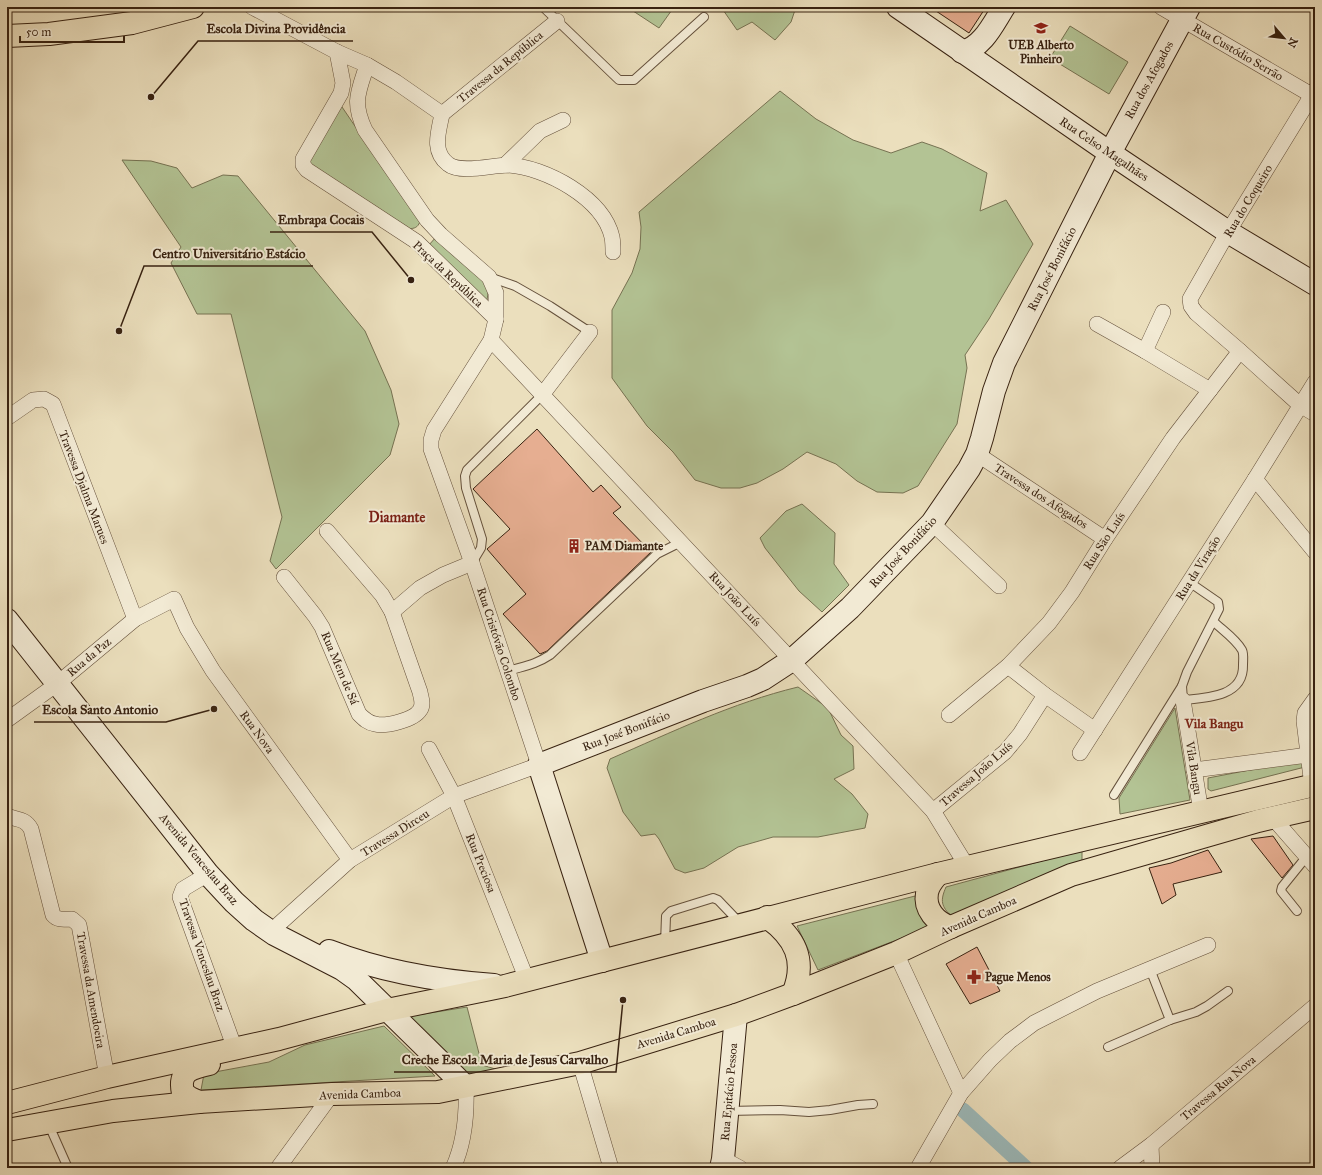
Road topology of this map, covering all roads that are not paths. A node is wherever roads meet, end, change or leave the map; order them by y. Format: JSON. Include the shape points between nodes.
{"nodes":[{"id":1,"x":193,"y":7,"type":"edge"},
{"id":2,"x":252,"y":7,"type":"edge"},
{"id":3,"x":543,"y":7,"type":"edge"},
{"id":4,"x":898,"y":7,"type":"edge"},
{"id":5,"x":1004,"y":7,"type":"edge"},
{"id":6,"x":1161,"y":7,"type":"edge"},
{"id":7,"x":1186,"y":13,"type":"edge"},
{"id":8,"x":704,"y":17,"type":"dead end"},
{"id":9,"x":558,"y":21,"type":"junction"},
{"id":10,"x":7,"y":36,"type":"edge"},
{"id":11,"x":337,"y":52,"type":"junction"},
{"id":12,"x":962,"y":52,"type":"junction"},
{"id":13,"x":367,"y":65,"type":"junction"},
{"id":14,"x":1314,"y":94,"type":"edge"},
{"id":15,"x":442,"y":114,"type":"junction"},
{"id":16,"x":563,"y":120,"type":"dead end"},
{"id":17,"x":1110,"y":153,"type":"junction"},
{"id":18,"x":505,"y":165,"type":"junction"},
{"id":19,"x":434,"y":228,"type":"junction"},
{"id":20,"x":1228,"y":232,"type":"junction"},
{"id":21,"x":417,"y":242,"type":"junction"},
{"id":22,"x":613,"y":252,"type":"dead end"},
{"id":23,"x":489,"y":277,"type":"junction"},
{"id":24,"x":1315,"y":284,"type":"edge"},
{"id":25,"x":1163,"y":312,"type":"dead end"},
{"id":26,"x":496,"y":319,"type":"junction"},
{"id":27,"x":1097,"y":324,"type":"dead end"},
{"id":28,"x":590,"y":332,"type":"joint"},
{"id":29,"x":491,"y":340,"type":"junction"},
{"id":30,"x":1145,"y":351,"type":"junction"},
{"id":31,"x":1240,"y":351,"type":"junction"},
{"id":32,"x":1315,"y":382,"type":"edge"},
{"id":33,"x":1210,"y":390,"type":"junction"},
{"id":34,"x":542,"y":395,"type":"junction"},
{"id":35,"x":1300,"y":405,"type":"junction"},
{"id":36,"x":1315,"y":414,"type":"edge"},
{"id":37,"x":7,"y":418,"type":"edge"},
{"id":38,"x":977,"y":454,"type":"junction"},
{"id":39,"x":1255,"y":479,"type":"junction"},
{"id":40,"x":932,"y":523,"type":"junction"},
{"id":41,"x":327,"y":531,"type":"dead end"},
{"id":42,"x":1105,"y":539,"type":"junction"},
{"id":43,"x":681,"y":542,"type":"junction"},
{"id":44,"x":1315,"y":552,"type":"edge"},
{"id":45,"x":472,"y":563,"type":"junction"},
{"id":46,"x":284,"y":577,"type":"dead end"},
{"id":47,"x":1189,"y":582,"type":"junction"},
{"id":48,"x":999,"y":586,"type":"dead end"},
{"id":49,"x":174,"y":599,"type":"joint"},
{"id":50,"x":7,"y":602,"type":"edge"},
{"id":51,"x":392,"y":612,"type":"junction"},
{"id":52,"x":135,"y":619,"type":"junction"},
{"id":53,"x":7,"y":620,"type":"edge"},
{"id":54,"x":1213,"y":620,"type":"junction"},
{"id":55,"x":792,"y":660,"type":"junction"},
{"id":56,"x":1008,"y":666,"type":"junction"},
{"id":57,"x":508,"y":671,"type":"junction"},
{"id":58,"x":61,"y":680,"type":"junction"},
{"id":59,"x":1182,"y":693,"type":"junction"},
{"id":60,"x":1045,"y":695,"type":"junction"},
{"id":61,"x":1315,"y":698,"type":"edge"},
{"id":62,"x":950,"y":715,"type":"dead end"},
{"id":63,"x":7,"y":720,"type":"edge"},
{"id":64,"x":1095,"y":730,"type":"junction"},
{"id":65,"x":429,"y":749,"type":"dead end"},
{"id":66,"x":1080,"y":753,"type":"dead end"},
{"id":67,"x":1308,"y":755,"type":"junction"},
{"id":68,"x":539,"y":765,"type":"junction"},
{"id":69,"x":1194,"y":770,"type":"junction"},
{"id":70,"x":1313,"y":785,"type":"edge"},
{"id":71,"x":1114,"y":795,"type":"dead end"},
{"id":72,"x":454,"y":796,"type":"junction"},
{"id":73,"x":1315,"y":808,"type":"edge"},
{"id":74,"x":933,"y":811,"type":"junction"},
{"id":75,"x":1201,"y":812,"type":"junction"},
{"id":76,"x":7,"y":816,"type":"edge"},
{"id":77,"x":1274,"y":818,"type":"junction"},
{"id":78,"x":350,"y":860,"type":"junction"},
{"id":79,"x":1311,"y":861,"type":"edge"},
{"id":80,"x":968,"y":868,"type":"junction"},
{"id":81,"x":208,"y":874,"type":"junction"},
{"id":82,"x":938,"y":874,"type":"junction"},
{"id":83,"x":1297,"y":911,"type":"dead end"},
{"id":84,"x":766,"y":917,"type":"junction"},
{"id":85,"x":740,"y":924,"type":"junction"},
{"id":86,"x":951,"y":927,"type":"junction"},
{"id":87,"x":276,"y":929,"type":"junction"},
{"id":88,"x":665,"y":944,"type":"junction"},
{"id":89,"x":1208,"y":945,"type":"dead end"},
{"id":90,"x":896,"y":953,"type":"junction"},
{"id":91,"x":602,"y":961,"type":"junction"},
{"id":92,"x":1150,"y":969,"type":"junction"},
{"id":93,"x":527,"y":980,"type":"junction"},
{"id":94,"x":505,"y":986,"type":"junction"},
{"id":95,"x":1228,"y":991,"type":"dead end"},
{"id":96,"x":793,"y":994,"type":"junction"},
{"id":97,"x":1315,"y":1006,"type":"edge"},
{"id":98,"x":387,"y":1010,"type":"junction"},
{"id":99,"x":736,"y":1015,"type":"junction"},
{"id":100,"x":1170,"y":1020,"type":"junction"},
{"id":101,"x":279,"y":1039,"type":"junction"},
{"id":102,"x":1108,"y":1047,"type":"dead end"},
{"id":103,"x":235,"y":1049,"type":"junction"},
{"id":104,"x":580,"y":1063,"type":"junction"},
{"id":105,"x":107,"y":1077,"type":"junction"},
{"id":106,"x":466,"y":1087,"type":"junction"},
{"id":107,"x":961,"y":1093,"type":"junction"},
{"id":108,"x":332,"y":1094,"type":"junction"},
{"id":109,"x":199,"y":1102,"type":"junction"},
{"id":110,"x":7,"y":1103,"type":"edge"},
{"id":111,"x":873,"y":1104,"type":"dead end"},
{"id":112,"x":727,"y":1111,"type":"junction"},
{"id":113,"x":48,"y":1123,"type":"junction"},
{"id":114,"x":7,"y":1130,"type":"edge"},
{"id":115,"x":1151,"y":1145,"type":"junction"},
{"id":116,"x":728,"y":1165,"type":"edge"},
{"id":117,"x":68,"y":1168,"type":"edge"},
{"id":118,"x":278,"y":1168,"type":"edge"},
{"id":119,"x":453,"y":1168,"type":"edge"},
{"id":120,"x":611,"y":1168,"type":"edge"},
{"id":121,"x":918,"y":1168,"type":"edge"},
{"id":122,"x":1120,"y":1168,"type":"edge"},
{"id":123,"x":1152,"y":1168,"type":"edge"}],
"edges":[{"from":1,"to":10,"type":"main road","via":[[132,23],[49,34]]},
{"from":2,"to":11,"type":"street"},
{"from":3,"to":9,"type":"lane"},
{"from":4,"to":12,"type":"main road","name":"Rua Celso Magalhães"},
{"from":5,"to":12,"type":"main road","via":[[984,38],[976,46]]},
{"from":6,"to":7,"type":"street","name":"Rua Custódio Serrão"},
{"from":7,"to":14,"type":"street","name":"Rua Custódio Serrão"},
{"from":7,"to":17,"type":"main road","name":"Rua dos Afogados"},
{"from":8,"to":9,"type":"lane","via":[[634,80],[619,80]]},
{"from":9,"to":15,"type":"street","name":"Travessa da República"},
{"from":11,"to":13,"type":"street"},
{"from":11,"to":21,"type":"street","name":"Praça da República","via":[[343,83],[341,93],[303,165]]},
{"from":12,"to":17,"type":"main road","name":"Rua Celso Magalhães"},
{"from":13,"to":15,"type":"street"},
{"from":13,"to":19,"type":"street","name":"Praça da República","via":[[356,101],[359,117],[365,130]]},
{"from":14,"to":20,"type":"street","name":"Rua do Coqueiro"},
{"from":15,"to":18,"type":"street","via":[[436,146],[448,165],[455,168]]},
{"from":16,"to":18,"type":"street","via":[[540,131]]},
{"from":17,"to":20,"type":"main road","name":"Rua Celso Magalhães"},
{"from":17,"to":38,"type":"main road","name":"Rua José Bonifácio","via":[[1004,363]]},
{"from":18,"to":22,"type":"street","via":[[535,170],[575,190],[605,220],[612,237]]},
{"from":19,"to":21,"type":"street"},
{"from":19,"to":23,"type":"street","name":"Praça da República"},
{"from":20,"to":24,"type":"main road","name":"Rua Celso Magalhães"},
{"from":20,"to":31,"type":"street","name":"Rua do Coqueiro","via":[[1190,299],[1196,313]]},
{"from":21,"to":26,"type":"street","name":"Praça da República"},
{"from":23,"to":26,"type":"street","name":"Praça da República","via":[[496,293]]},
{"from":23,"to":28,"type":"lane","via":[[516,286]]},
{"from":25,"to":30,"type":"street"},
{"from":26,"to":29,"type":"street","name":"Praça da República"},
{"from":27,"to":30,"type":"street"},
{"from":28,"to":34,"type":"street"},
{"from":29,"to":34,"type":"street","name":"Rua João Luís"},
{"from":29,"to":45,"type":"street","name":"Rua Cristóvão Colombo","via":[[434,430],[431,440],[433,456]]},
{"from":30,"to":33,"type":"street"},
{"from":31,"to":33,"type":"street","name":"Rua São Luís"},
{"from":31,"to":35,"type":"street"},
{"from":32,"to":35,"type":"street","name":"Rua da Viração"},
{"from":33,"to":42,"type":"street","name":"Rua São Luís","via":[[1173,438]]},
{"from":34,"to":43,"type":"street","name":"Rua João Luís"},
{"from":34,"to":45,"type":"lane","via":[[465,476],[466,488],[482,539],[481,548]]},
{"from":35,"to":36,"type":"street"},
{"from":35,"to":39,"type":"street","name":"Rua da Viração"},
{"from":37,"to":52,"type":"street","name":"Travessa Djalma Marues","via":[[33,400],[44,399],[53,404]]},
{"from":38,"to":40,"type":"main road","name":"Rua José Bonifácio"},
{"from":38,"to":42,"type":"street","name":"Travessa dos Afogados"},
{"from":39,"to":44,"type":"street"},
{"from":39,"to":47,"type":"street","name":"Rua da Viração"},
{"from":40,"to":48,"type":"street"},
{"from":40,"to":55,"type":"main road","name":"Rua José Bonifácio","via":[[850,608]]},
{"from":41,"to":51,"type":"street","via":[[374,584]]},
{"from":42,"to":56,"type":"street","name":"Rua São Luís","via":[[1049,623]]},
{"from":43,"to":55,"type":"street","name":"Rua João Luís"},
{"from":43,"to":57,"type":"lane","via":[[657,554],[550,655],[535,664]]},
{"from":45,"to":51,"type":"street","via":[[442,575],[420,588]]},
{"from":45,"to":57,"type":"street","name":"Rua Cristóvão Colombo"},
{"from":46,"to":51,"type":"street","name":"Rua Mem de Sá","via":[[322,626],[360,714],[366,721],[386,725],[412,717],[420,711],[422,703]]},
{"from":47,"to":54,"type":"lane","via":[[1218,602],[1219,608]]},
{"from":47,"to":64,"type":"street","name":"Rua da Viração"},
{"from":49,"to":52,"type":"street","name":"Rua da Paz"},
{"from":49,"to":78,"type":"street","name":"Rua Nova","via":[[187,628],[213,671]]},
{"from":50,"to":58,"type":"main road","name":"Avenida Venceslau Braz"},
{"from":52,"to":58,"type":"street","name":"Rua da Paz"},
{"from":53,"to":58,"type":"main road","name":"Avenida Venceslau Braz"},
{"from":54,"to":59,"type":"lane","via":[[1187,672]]},
{"from":54,"to":59,"type":"lane","via":[[1243,651],[1243,672],[1237,684],[1227,692],[1214,697]]},
{"from":55,"to":68,"type":"main road","name":"Rua José Bonifácio","via":[[764,679]]},
{"from":55,"to":74,"type":"street","name":"Rua João Luís"},
{"from":56,"to":60,"type":"street"},
{"from":56,"to":62,"type":"street","name":"Rua São Luís"},
{"from":57,"to":68,"type":"street","name":"Rua Cristóvão Colombo"},
{"from":58,"to":63,"type":"street","name":"Rua da Paz"},
{"from":58,"to":81,"type":"main road","name":"Avenida Venceslau Braz"},
{"from":58,"to":87,"type":"main road","name":"Avenida Venceslau Braz","via":[[215,866]]},
{"from":59,"to":69,"type":"street","name":"Vila Bangu"},
{"from":59,"to":71,"type":"lane"},
{"from":60,"to":64,"type":"street"},
{"from":60,"to":74,"type":"street","name":"Travessa João Luís","via":[[1005,752]]},
{"from":61,"to":67,"type":"street","via":[[1305,714]]},
{"from":64,"to":66,"type":"street","name":"Rua da Viração"},
{"from":65,"to":72,"type":"street","name":"Rua Preciosa"},
{"from":67,"to":69,"type":"street"},
{"from":67,"to":70,"type":"street"},
{"from":68,"to":72,"type":"street","name":"Travessa Dirceu"},
{"from":68,"to":91,"type":"main road","name":"Rua Cristóvão Colombo"},
{"from":69,"to":75,"type":"street","name":"Vila Bangu"},
{"from":70,"to":75,"type":"main road"},
{"from":72,"to":78,"type":"street","name":"Travessa Dirceu"},
{"from":72,"to":93,"type":"street","name":"Rua Preciosa"},
{"from":73,"to":77,"type":"main road","name":"Avenida Camboa"},
{"from":74,"to":80,"type":"street","name":"Rua João Luís"},
{"from":75,"to":80,"type":"main road"},
{"from":76,"to":105,"type":"street","name":"Travessa da Amendoeira","via":[[25,822],[31,829],[54,915],[60,920],[72,919],[79,925]]},
{"from":77,"to":79,"type":"street"},
{"from":77,"to":86,"type":"main road","name":"Avenida Camboa","via":[[1070,875]]},
{"from":78,"to":87,"type":"street","name":"Travessa Dirceu"},
{"from":79,"to":83,"type":"lane","via":[[1282,887],[1281,891]]},
{"from":80,"to":82,"type":"main road"},
{"from":81,"to":87,"type":"main road","name":"Avenida Venceslau Braz","via":[[254,920]]},
{"from":81,"to":103,"type":"street","name":"Travessa Venceslau Braz","via":[[183,888],[180,896]]},
{"from":82,"to":84,"type":"main road"},
{"from":82,"to":86,"type":"main road","via":[[930,883],[927,904],[936,919]]},
{"from":84,"to":85,"type":"main road"},
{"from":84,"to":96,"type":"main road","via":[[783,929],[796,949],[799,974]]},
{"from":85,"to":88,"type":"main road"},
{"from":85,"to":88,"type":"lane","via":[[718,900],[713,898],[671,911],[666,916]]},
{"from":86,"to":90,"type":"main road","name":"Avenida Camboa"},
{"from":87,"to":94,"type":"main road","name":"Avenida Venceslau Braz","via":[[350,959],[395,972],[453,982]]},
{"from":87,"to":98,"type":"main road","name":"Avenida Venceslau Braz","via":[[351,975]]},
{"from":88,"to":91,"type":"main road"},
{"from":89,"to":92,"type":"street"},
{"from":90,"to":96,"type":"main road","name":"Avenida Camboa"},
{"from":90,"to":107,"type":"street"},
{"from":91,"to":93,"type":"main road"},
{"from":92,"to":100,"type":"lane"},
{"from":92,"to":107,"type":"street","via":[[1097,991],[1034,1023],[995,1055]]},
{"from":93,"to":94,"type":"main road"},
{"from":94,"to":98,"type":"main road"},
{"from":95,"to":100,"type":"lane","via":[[1196,1012]]},
{"from":96,"to":99,"type":"main road","name":"Avenida Camboa"},
{"from":97,"to":115,"type":"street","name":"Travessa Rua Nova"},
{"from":98,"to":101,"type":"main road"},
{"from":98,"to":106,"type":"main road","name":"Avenida Venceslau Braz"},
{"from":99,"to":104,"type":"main road","name":"Avenida Camboa"},
{"from":99,"to":112,"type":"main road","name":"Rua Epitácio Pessoa"},
{"from":100,"to":102,"type":"lane"},
{"from":101,"to":103,"type":"main road"},
{"from":101,"to":109,"type":"main road","via":[[253,1053],[192,1068],[184,1075],[181,1085],[183,1093]]},
{"from":103,"to":105,"type":"main road"},
{"from":104,"to":106,"type":"main road","name":"Avenida Camboa"},
{"from":104,"to":120,"type":"street"},
{"from":105,"to":110,"type":"main road"},
{"from":106,"to":108,"type":"main road","name":"Avenida Camboa","via":[[438,1092]]},
{"from":106,"to":119,"type":"street","via":[[465,1125]]},
{"from":107,"to":121,"type":"street"},
{"from":108,"to":109,"type":"main road","name":"Avenida Camboa"},
{"from":108,"to":118,"type":"street"},
{"from":109,"to":113,"type":"main road","name":"Avenida Camboa","via":[[113,1111]]},
{"from":111,"to":112,"type":"lane","via":[[810,1112]]},
{"from":112,"to":116,"type":"main road","name":"Rua Epitácio Pessoa"},
{"from":113,"to":114,"type":"main road","name":"Avenida Camboa"},
{"from":113,"to":117,"type":"lane"},
{"from":115,"to":122,"type":"street","name":"Travessa Rua Nova"},
{"from":115,"to":123,"type":"street"}]}
